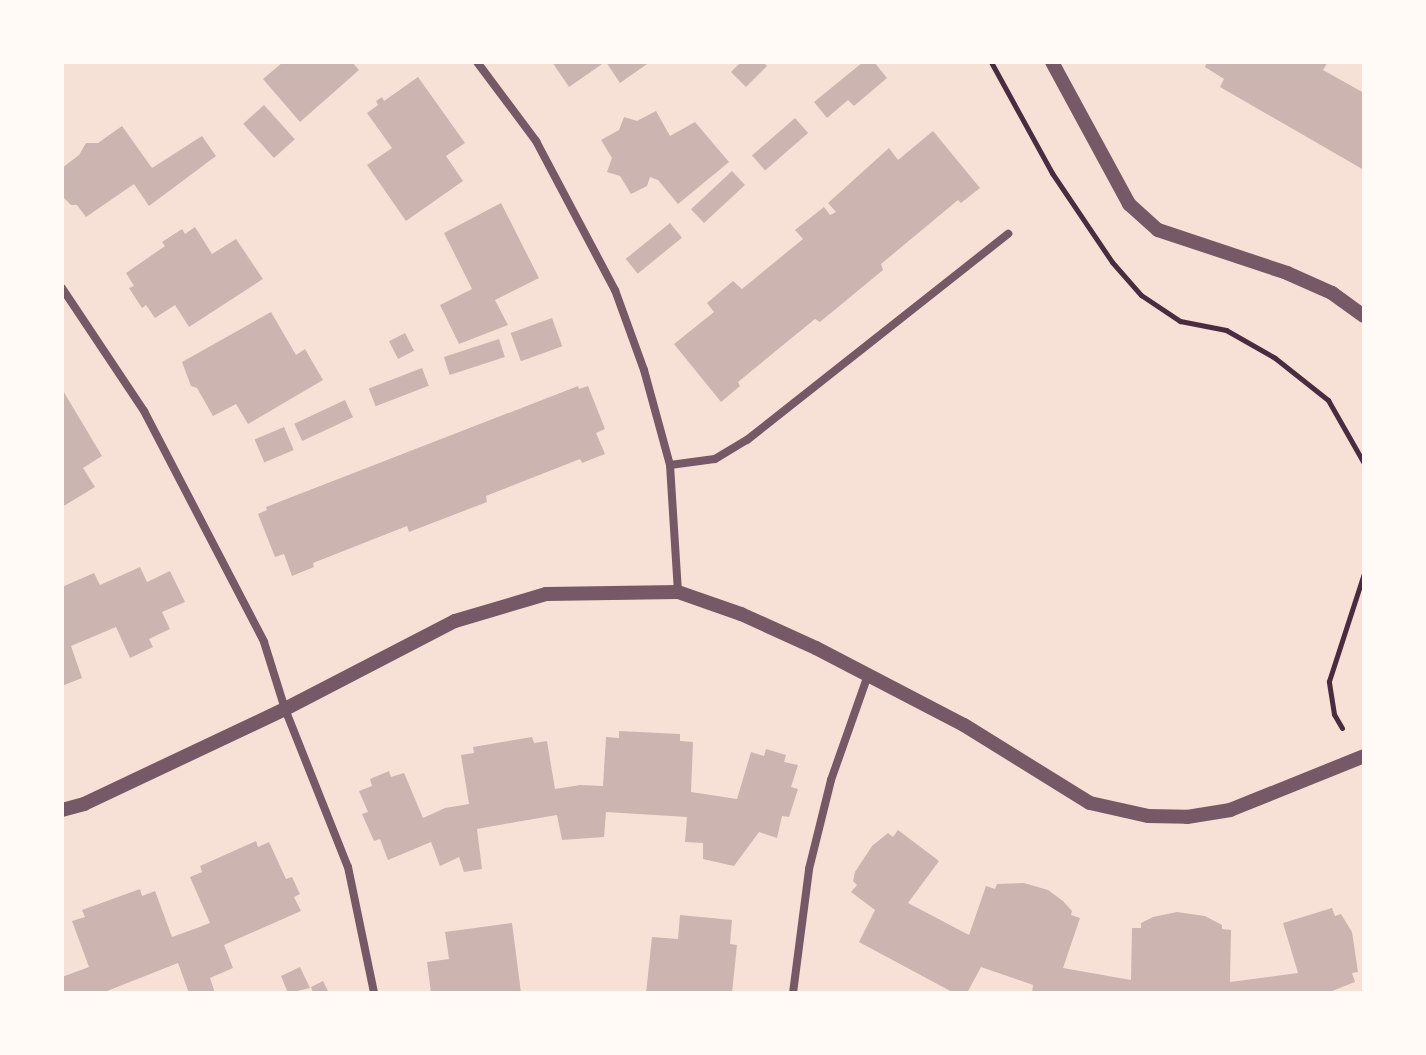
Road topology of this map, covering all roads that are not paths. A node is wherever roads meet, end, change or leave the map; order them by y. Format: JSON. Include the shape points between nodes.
{"nodes":[{"id":1,"x":477,"y":62,"type":"edge"},
{"id":2,"x":1052,"y":62,"type":"edge"},
{"id":3,"x":1008,"y":234,"type":"dead end"},
{"id":4,"x":62,"y":288,"type":"edge"},
{"id":5,"x":1364,"y":316,"type":"edge"},
{"id":6,"x":670,"y":465,"type":"junction"},
{"id":7,"x":678,"y":592,"type":"junction"},
{"id":8,"x":868,"y":675,"type":"junction"},
{"id":9,"x":285,"y":709,"type":"junction"},
{"id":10,"x":1362,"y":757,"type":"edge"},
{"id":11,"x":62,"y":810,"type":"edge"},
{"id":12,"x":374,"y":993,"type":"edge"},
{"id":13,"x":793,"y":993,"type":"edge"}],
"edges":[{"from":1,"to":6,"type":"street","via":[[536,141],[615,290]]},
{"from":2,"to":5,"type":"street","via":[[1129,204],[1158,230],[1287,273],[1332,293]]},
{"from":3,"to":6,"type":"street","via":[[747,440],[715,459]]},
{"from":4,"to":9,"type":"street","via":[[144,411],[202,519],[264,642]]},
{"from":6,"to":7,"type":"street"},
{"from":7,"to":8,"type":"street","via":[[741,614]]},
{"from":7,"to":9,"type":"street","via":[[546,594],[500,607],[455,621]]},
{"from":8,"to":10,"type":"street","via":[[964,725],[1090,803],[1148,816],[1230,810]]},
{"from":8,"to":13,"type":"street","via":[[831,780],[809,869]]},
{"from":9,"to":11,"type":"street"},
{"from":9,"to":12,"type":"street","via":[[348,867]]}]}
